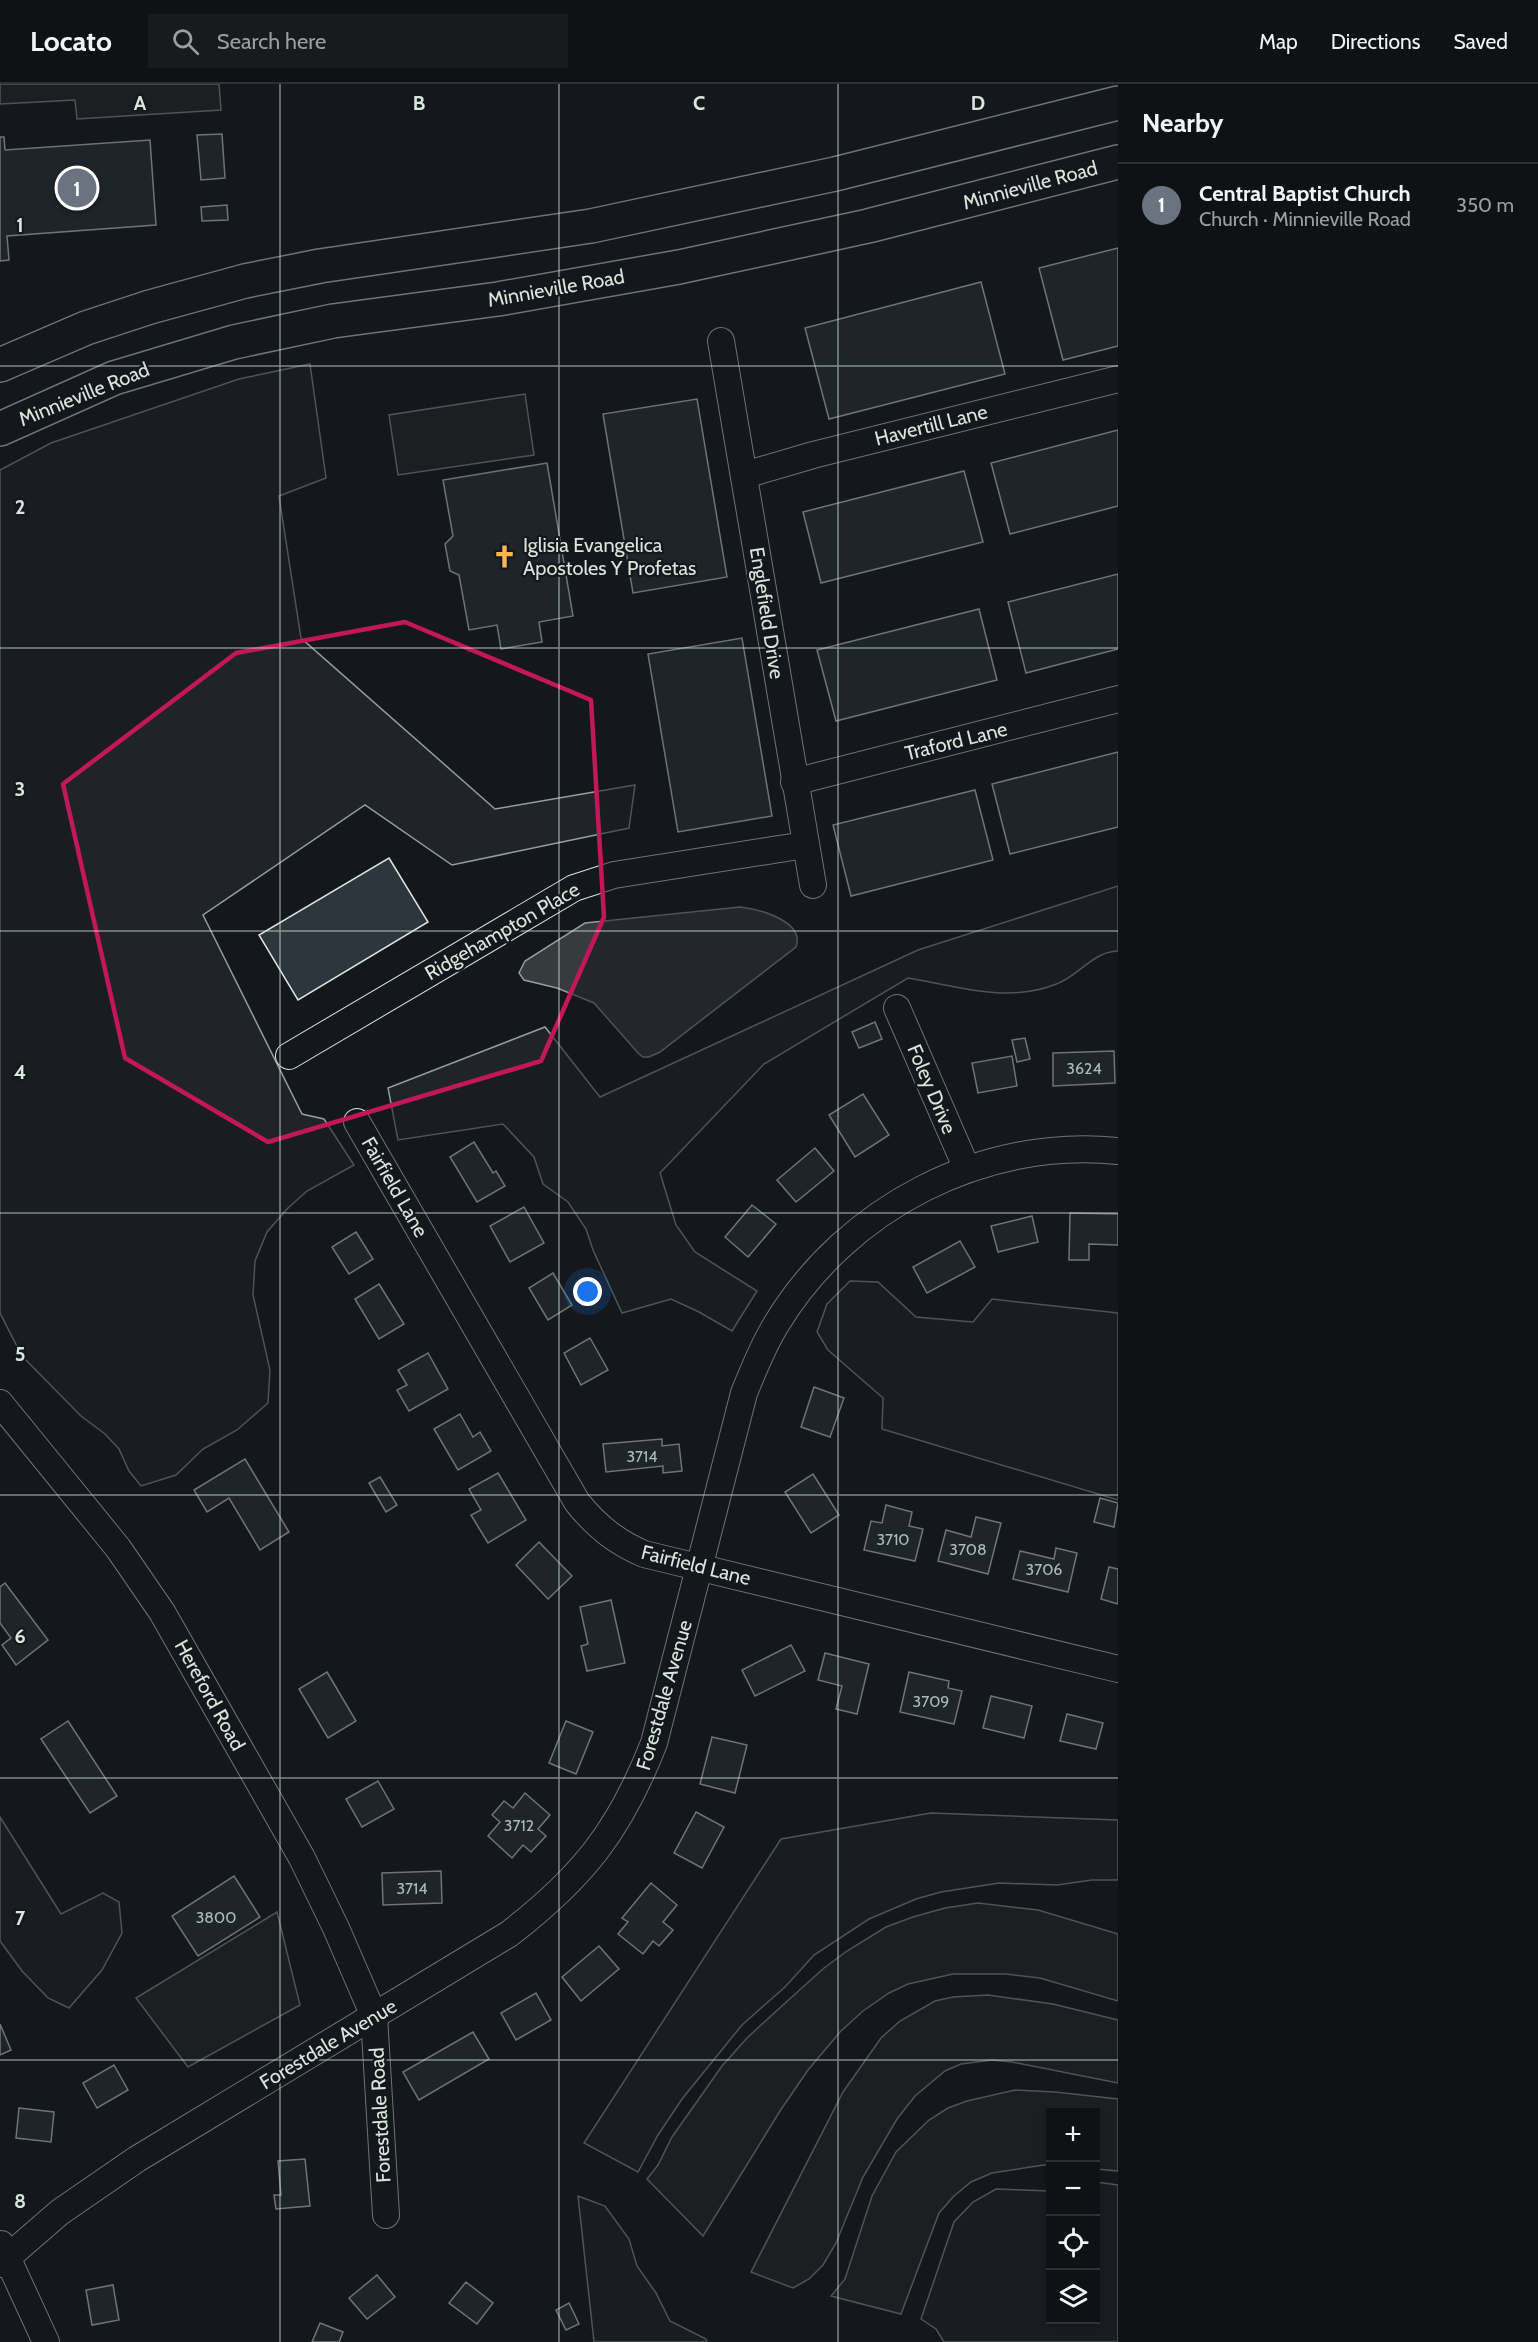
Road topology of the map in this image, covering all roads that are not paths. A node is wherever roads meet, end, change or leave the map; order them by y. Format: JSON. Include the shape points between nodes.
{"nodes":[{"id":1,"x":1118,"y":103,"type":"edge"},
{"id":2,"x":1118,"y":162,"type":"edge"},
{"id":3,"x":721,"y":341,"type":"dead end"},
{"id":4,"x":0,"y":364,"type":"edge"},
{"id":5,"x":1118,"y":379,"type":"edge"},
{"id":6,"x":0,"y":429,"type":"edge"},
{"id":7,"x":745,"y":475,"type":"junction"},
{"id":8,"x":1118,"y":699,"type":"edge"},
{"id":9,"x":794,"y":782,"type":"junction"},
{"id":10,"x":805,"y":845,"type":"junction"},
{"id":11,"x":813,"y":885,"type":"dead end"},
{"id":12,"x":897,"y":1008,"type":"dead end"},
{"id":13,"x":289,"y":1056,"type":"dead end"},
{"id":14,"x":357,"y":1122,"type":"dead end"},
{"id":15,"x":1118,"y":1151,"type":"edge"},
{"id":16,"x":967,"y":1169,"type":"junction"},
{"id":17,"x":0,"y":1403,"type":"edge"},
{"id":18,"x":699,"y":1567,"type":"junction"},
{"id":19,"x":1118,"y":1669,"type":"edge"},
{"id":20,"x":374,"y":2016,"type":"junction"},
{"id":21,"x":386,"y":2215,"type":"dead end"},
{"id":22,"x":2,"y":2255,"type":"edge"},
{"id":23,"x":46,"y":2342,"type":"edge"}],
"edges":[{"from":1,"to":4,"type":"main road","via":[[835,174],[591,226],[320,266],[245,281],[86,328]]},
{"from":2,"to":6,"type":"main road","name":"Minnieville Road","via":[[868,226],[679,267],[498,299],[333,321],[234,342],[114,378]]},
{"from":3,"to":7,"type":"street","name":"Englefield Drive"},
{"from":5,"to":7,"type":"street","name":"Havertill Lane"},
{"from":7,"to":9,"type":"street","name":"Englefield Drive"},
{"from":8,"to":9,"type":"street","name":"Traford Lane"},
{"from":9,"to":10,"type":"street","name":"Englefield Drive"},
{"from":10,"to":11,"type":"street","name":"Englefield Drive"},
{"from":10,"to":13,"type":"street","name":"Ridgehampton Place","via":[[614,875],[574,888]]},
{"from":12,"to":16,"type":"street","name":"Foley Drive"},
{"from":14,"to":18,"type":"street","name":"Fairfield Lane","via":[[590,1519],[630,1548]]},
{"from":15,"to":16,"type":"street","name":"Forestdale Avenue","via":[[1065,1150],[1017,1156]]},
{"from":16,"to":18,"type":"street","name":"Forestdale Avenue","via":[[902,1200],[865,1226],[802,1287],[777,1322],[744,1393]]},
{"from":17,"to":20,"type":"street","name":"Hereford Road","via":[[118,1548],[187,1652],[302,1858]]},
{"from":18,"to":19,"type":"street","name":"Fairfield Lane"},
{"from":18,"to":20,"type":"street","name":"Forestdale Avenue","via":[[654,1743],[638,1785],[616,1824],[577,1875],[545,1906],[509,1934]]},
{"from":20,"to":21,"type":"street","name":"Forestdale Road"},
{"from":20,"to":22,"type":"street","name":"Forestdale Avenue","via":[[137,2159]]},
{"from":22,"to":23,"type":"street"}]}
